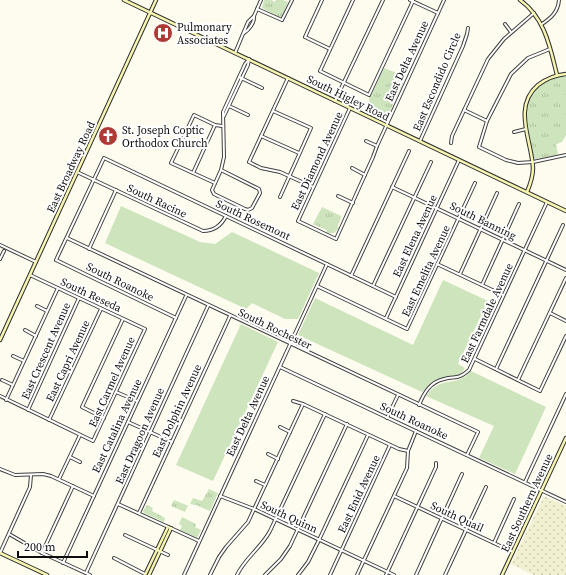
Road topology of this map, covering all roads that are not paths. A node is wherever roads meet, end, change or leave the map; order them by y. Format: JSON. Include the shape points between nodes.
{"nodes":[{"id":1,"x":124,"y":0,"type":"edge"},
{"id":2,"x":156,"y":0,"type":"edge"},
{"id":3,"x":261,"y":0,"type":"edge"},
{"id":4,"x":292,"y":0,"type":"edge"},
{"id":5,"x":322,"y":0,"type":"edge"},
{"id":6,"x":353,"y":0,"type":"edge"},
{"id":7,"x":383,"y":0,"type":"edge"},
{"id":8,"x":444,"y":0,"type":"edge"},
{"id":9,"x":520,"y":0,"type":"edge"},
{"id":10,"x":559,"y":0,"type":"edge"},
{"id":11,"x":412,"y":1,"type":"edge"},
{"id":12,"x":524,"y":1,"type":"edge"},
{"id":13,"x":257,"y":9,"type":"junction"},
{"id":14,"x":150,"y":12,"type":"junction"},
{"id":15,"x":438,"y":13,"type":"junction"},
{"id":16,"x":534,"y":13,"type":"junction"},
{"id":17,"x":505,"y":24,"type":"dead end"},
{"id":18,"x":542,"y":24,"type":"junction"},
{"id":19,"x":468,"y":28,"type":"dead end"},
{"id":20,"x":511,"y":32,"type":"junction"},
{"id":21,"x":551,"y":48,"type":"junction"},
{"id":22,"x":330,"y":49,"type":"junction"},
{"id":23,"x":234,"y":53,"type":"junction"},
{"id":24,"x":249,"y":60,"type":"junction"},
{"id":25,"x":566,"y":74,"type":"edge"},
{"id":26,"x":557,"y":75,"type":"junction"},
{"id":27,"x":239,"y":77,"type":"junction"},
{"id":28,"x":288,"y":78,"type":"junction"},
{"id":29,"x":242,"y":79,"type":"junction"},
{"id":30,"x":344,"y":83,"type":"junction"},
{"id":31,"x":262,"y":88,"type":"dead end"},
{"id":32,"x":336,"y":101,"type":"junction"},
{"id":33,"x":226,"y":104,"type":"junction"},
{"id":34,"x":229,"y":106,"type":"junction"},
{"id":35,"x":350,"y":108,"type":"junction"},
{"id":36,"x":464,"y":110,"type":"junction"},
{"id":37,"x":273,"y":111,"type":"junction"},
{"id":38,"x":248,"y":115,"type":"dead end"},
{"id":39,"x":224,"y":116,"type":"junction"},
{"id":40,"x":487,"y":122,"type":"junction"},
{"id":41,"x":215,"y":125,"type":"junction"},
{"id":42,"x":386,"y":125,"type":"junction"},
{"id":43,"x":222,"y":126,"type":"junction"},
{"id":44,"x":526,"y":129,"type":"junction"},
{"id":45,"x":514,"y":132,"type":"dead end"},
{"id":46,"x":261,"y":136,"type":"junction"},
{"id":47,"x":366,"y":141,"type":"dead end"},
{"id":48,"x":420,"y":141,"type":"junction"},
{"id":49,"x":451,"y":143,"type":"dead end"},
{"id":50,"x":377,"y":146,"type":"junction"},
{"id":51,"x":409,"y":151,"type":"dead end"},
{"id":52,"x":299,"y":153,"type":"junction"},
{"id":53,"x":566,"y":155,"type":"edge"},
{"id":54,"x":459,"y":160,"type":"junction"},
{"id":55,"x":431,"y":162,"type":"dead end"},
{"id":56,"x":533,"y":162,"type":"junction"},
{"id":57,"x":352,"y":168,"type":"dead end"},
{"id":58,"x":221,"y":170,"type":"junction"},
{"id":59,"x":77,"y":172,"type":"junction"},
{"id":60,"x":193,"y":173,"type":"junction"},
{"id":61,"x":365,"y":175,"type":"junction"},
{"id":62,"x":289,"y":176,"type":"junction"},
{"id":63,"x":94,"y":180,"type":"junction"},
{"id":64,"x":215,"y":183,"type":"junction"},
{"id":65,"x":475,"y":183,"type":"dead end"},
{"id":66,"x":313,"y":187,"type":"junction"},
{"id":67,"x":392,"y":187,"type":"junction"},
{"id":68,"x":116,"y":190,"type":"junction"},
{"id":69,"x":497,"y":192,"type":"dead end"},
{"id":70,"x":527,"y":192,"type":"junction"},
{"id":71,"x":338,"y":196,"type":"dead end"},
{"id":72,"x":280,"y":197,"type":"dead end"},
{"id":73,"x":414,"y":198,"type":"junction"},
{"id":74,"x":547,"y":202,"type":"junction"},
{"id":75,"x":353,"y":203,"type":"junction"},
{"id":76,"x":519,"y":204,"type":"dead end"},
{"id":77,"x":436,"y":208,"type":"junction"},
{"id":78,"x":566,"y":211,"type":"edge"},
{"id":79,"x":226,"y":216,"type":"junction"},
{"id":80,"x":458,"y":219,"type":"junction"},
{"id":81,"x":563,"y":225,"type":"dead end"},
{"id":82,"x":480,"y":229,"type":"junction"},
{"id":83,"x":67,"y":238,"type":"junction"},
{"id":84,"x":336,"y":239,"type":"joint"},
{"id":85,"x":502,"y":240,"type":"junction"},
{"id":86,"x":0,"y":245,"type":"edge"},
{"id":87,"x":89,"y":249,"type":"junction"},
{"id":88,"x":524,"y":250,"type":"junction"},
{"id":89,"x":4,"y":251,"type":"dead end"},
{"id":90,"x":0,"y":258,"type":"edge"},
{"id":91,"x":547,"y":261,"type":"junction"},
{"id":92,"x":36,"y":262,"type":"junction"},
{"id":93,"x":327,"y":264,"type":"junction"},
{"id":94,"x":437,"y":264,"type":"junction"},
{"id":95,"x":566,"y":270,"type":"edge"},
{"id":96,"x":460,"y":274,"type":"junction"},
{"id":97,"x":30,"y":275,"type":"junction"},
{"id":98,"x":351,"y":276,"type":"junction"},
{"id":99,"x":566,"y":278,"type":"edge"},
{"id":100,"x":482,"y":285,"type":"junction"},
{"id":101,"x":317,"y":286,"type":"junction"},
{"id":102,"x":373,"y":286,"type":"junction"},
{"id":103,"x":58,"y":288,"type":"junction"},
{"id":104,"x":503,"y":295,"type":"junction"},
{"id":105,"x":186,"y":296,"type":"junction"},
{"id":106,"x":396,"y":297,"type":"junction"},
{"id":107,"x":78,"y":298,"type":"junction"},
{"id":108,"x":36,"y":306,"type":"dead end"},
{"id":109,"x":208,"y":306,"type":"junction"},
{"id":110,"x":101,"y":309,"type":"junction"},
{"id":111,"x":47,"y":312,"type":"junction"},
{"id":112,"x":550,"y":313,"type":"junction"},
{"id":113,"x":230,"y":316,"type":"junction"},
{"id":114,"x":176,"y":318,"type":"junction"},
{"id":115,"x":386,"y":318,"type":"junction"},
{"id":116,"x":123,"y":319,"type":"junction"},
{"id":117,"x":566,"y":321,"type":"edge"},
{"id":118,"x":144,"y":329,"type":"joint"},
{"id":119,"x":24,"y":330,"type":"dead end"},
{"id":120,"x":36,"y":336,"type":"junction"},
{"id":121,"x":566,"y":336,"type":"edge"},
{"id":122,"x":0,"y":340,"type":"edge"},
{"id":123,"x":290,"y":345,"type":"junction"},
{"id":124,"x":13,"y":356,"type":"dead end"},
{"id":125,"x":474,"y":359,"type":"junction"},
{"id":126,"x":24,"y":361,"type":"junction"},
{"id":127,"x":280,"y":367,"type":"junction"},
{"id":128,"x":496,"y":369,"type":"junction"},
{"id":129,"x":2,"y":380,"type":"dead end"},
{"id":130,"x":518,"y":380,"type":"junction"},
{"id":131,"x":13,"y":385,"type":"junction"},
{"id":132,"x":116,"y":392,"type":"junction"},
{"id":133,"x":566,"y":394,"type":"edge"},
{"id":134,"x":0,"y":396,"type":"edge"},
{"id":135,"x":398,"y":396,"type":"junction"},
{"id":136,"x":6,"y":400,"type":"junction"},
{"id":137,"x":293,"y":401,"type":"dead end"},
{"id":138,"x":137,"y":402,"type":"junction"},
{"id":139,"x":303,"y":404,"type":"junction"},
{"id":140,"x":419,"y":405,"type":"junction"},
{"id":141,"x":28,"y":410,"type":"junction"},
{"id":142,"x":325,"y":414,"type":"junction"},
{"id":143,"x":104,"y":418,"type":"junction"},
{"id":144,"x":387,"y":418,"type":"junction"},
{"id":145,"x":49,"y":420,"type":"junction"},
{"id":146,"x":128,"y":422,"type":"junction"},
{"id":147,"x":347,"y":424,"type":"junction"},
{"id":148,"x":280,"y":427,"type":"dead end"},
{"id":149,"x":416,"y":431,"type":"junction"},
{"id":150,"x":150,"y":432,"type":"junction"},
{"id":151,"x":290,"y":432,"type":"junction"},
{"id":152,"x":80,"y":435,"type":"junction"},
{"id":153,"x":368,"y":435,"type":"junction"},
{"id":154,"x":566,"y":438,"type":"edge"},
{"id":155,"x":172,"y":442,"type":"junction"},
{"id":156,"x":390,"y":445,"type":"junction"},
{"id":157,"x":408,"y":451,"type":"junction"},
{"id":158,"x":268,"y":454,"type":"dead end"},
{"id":159,"x":467,"y":455,"type":"junction"},
{"id":160,"x":70,"y":457,"type":"junction"},
{"id":161,"x":278,"y":459,"type":"junction"},
{"id":162,"x":80,"y":462,"type":"dead end"},
{"id":163,"x":436,"y":462,"type":"dead end"},
{"id":164,"x":0,"y":469,"type":"edge"},
{"id":165,"x":462,"y":474,"type":"dead end"},
{"id":166,"x":31,"y":475,"type":"junction"},
{"id":167,"x":59,"y":479,"type":"junction"},
{"id":168,"x":256,"y":481,"type":"dead end"},
{"id":169,"x":525,"y":482,"type":"junction"},
{"id":170,"x":265,"y":485,"type":"junction"},
{"id":171,"x":73,"y":486,"type":"junction"},
{"id":172,"x":486,"y":487,"type":"dead end"},
{"id":173,"x":542,"y":490,"type":"junction"},
{"id":174,"x":94,"y":496,"type":"junction"},
{"id":175,"x":220,"y":496,"type":"junction"},
{"id":176,"x":394,"y":496,"type":"junction"},
{"id":177,"x":514,"y":499,"type":"dead end"},
{"id":178,"x":566,"y":502,"type":"edge"},
{"id":179,"x":118,"y":504,"type":"junction"},
{"id":180,"x":418,"y":507,"type":"junction"},
{"id":181,"x":254,"y":509,"type":"junction"},
{"id":182,"x":139,"y":513,"type":"junction"},
{"id":183,"x":442,"y":518,"type":"junction"},
{"id":184,"x":276,"y":519,"type":"junction"},
{"id":185,"x":169,"y":528,"type":"junction"},
{"id":186,"x":298,"y":530,"type":"junction"},
{"id":187,"x":466,"y":530,"type":"junction"},
{"id":188,"x":9,"y":534,"type":"junction"},
{"id":189,"x":125,"y":535,"type":"dead end"},
{"id":190,"x":319,"y":540,"type":"junction"},
{"id":191,"x":199,"y":541,"type":"junction"},
{"id":192,"x":494,"y":543,"type":"junction"},
{"id":193,"x":342,"y":550,"type":"junction"},
{"id":194,"x":158,"y":551,"type":"junction"},
{"id":195,"x":513,"y":552,"type":"junction"},
{"id":196,"x":0,"y":553,"type":"edge"},
{"id":197,"x":42,"y":553,"type":"junction"},
{"id":198,"x":168,"y":555,"type":"dead end"},
{"id":199,"x":114,"y":558,"type":"dead end"},
{"id":200,"x":364,"y":561,"type":"junction"},
{"id":201,"x":63,"y":563,"type":"junction"},
{"id":202,"x":86,"y":573,"type":"junction"},
{"id":203,"x":387,"y":574,"type":"edge"},
{"id":204,"x":47,"y":575,"type":"edge"},
{"id":205,"x":90,"y":575,"type":"edge"},
{"id":206,"x":147,"y":575,"type":"edge"},
{"id":207,"x":184,"y":575,"type":"edge"},
{"id":208,"x":210,"y":575,"type":"edge"},
{"id":209,"x":237,"y":575,"type":"edge"},
{"id":210,"x":265,"y":575,"type":"edge"},
{"id":211,"x":298,"y":575,"type":"edge"},
{"id":212,"x":330,"y":575,"type":"edge"},
{"id":213,"x":358,"y":575,"type":"edge"},
{"id":214,"x":394,"y":575,"type":"edge"},
{"id":215,"x":416,"y":575,"type":"edge"},
{"id":216,"x":445,"y":575,"type":"edge"},
{"id":217,"x":502,"y":575,"type":"edge"}],
"edges":[{"from":1,"to":14,"type":"main road","name":"South Higley Road"},
{"from":2,"to":14,"type":"main road","name":"East Broadway Road"},
{"from":3,"to":13,"type":"street"},
{"from":4,"to":13,"type":"street","via":[[282,20]]},
{"from":5,"to":22,"type":"street","via":[[305,37]]},
{"from":6,"to":22,"type":"street"},
{"from":7,"to":30,"type":"street"},
{"from":8,"to":15,"type":"street","name":"East Delta Avenue"},
{"from":9,"to":12,"type":"main road"},
{"from":10,"to":18,"type":"street","via":[[556,11]]},
{"from":11,"to":15,"type":"street"},
{"from":11,"to":30,"type":"street","via":[[369,95]]},
{"from":12,"to":16,"type":"main road"},
{"from":13,"to":23,"type":"street","via":[[252,24],[244,33]]},
{"from":14,"to":23,"type":"main road","name":"South Higley Road"},
{"from":14,"to":59,"type":"main road","name":"East Broadway Road"},
{"from":15,"to":42,"type":"street","name":"East Delta Avenue"},
{"from":16,"to":18,"type":"main road"},
{"from":16,"to":20,"type":"street"},
{"from":17,"to":20,"type":"street"},
{"from":18,"to":21,"type":"main road"},
{"from":19,"to":48,"type":"street","name":"East Escondido Circle","via":[[463,46]]},
{"from":20,"to":36,"type":"street","via":[[488,59]]},
{"from":21,"to":26,"type":"main road"},
{"from":21,"to":40,"type":"street","via":[[528,58],[516,68],[507,80]]},
{"from":22,"to":30,"type":"street","via":[[320,71]]},
{"from":23,"to":24,"type":"main road","name":"South Higley Road"},
{"from":24,"to":27,"type":"street"},
{"from":24,"to":28,"type":"main road","name":"South Higley Road"},
{"from":24,"to":29,"type":"street"},
{"from":25,"to":26,"type":"main road"},
{"from":26,"to":44,"type":"main road","via":[[542,82],[531,93],[525,111]]},
{"from":27,"to":29,"type":"street"},
{"from":27,"to":33,"type":"street"},
{"from":28,"to":32,"type":"main road","name":"South Higley Road"},
{"from":28,"to":37,"type":"street"},
{"from":29,"to":31,"type":"street"},
{"from":29,"to":34,"type":"street"},
{"from":30,"to":32,"type":"street"},
{"from":32,"to":35,"type":"main road","name":"South Higley Road"},
{"from":33,"to":34,"type":"street"},
{"from":33,"to":39,"type":"street"},
{"from":34,"to":38,"type":"street"},
{"from":34,"to":39,"type":"street"},
{"from":35,"to":42,"type":"main road","name":"South Higley Road"},
{"from":35,"to":66,"type":"street","name":"East Diamond Avenue"},
{"from":36,"to":40,"type":"street"},
{"from":36,"to":49,"type":"street"},
{"from":37,"to":46,"type":"street"},
{"from":37,"to":52,"type":"street","via":[[310,128]]},
{"from":39,"to":43,"type":"street"},
{"from":40,"to":56,"type":"street","via":[[479,147],[512,162]]},
{"from":41,"to":43,"type":"street"},
{"from":41,"to":60,"type":"street"},
{"from":41,"to":60,"type":"street","via":[[194,115],[172,162]]},
{"from":42,"to":48,"type":"main road","name":"South Higley Road"},
{"from":42,"to":50,"type":"street","name":"East Delta Avenue"},
{"from":43,"to":58,"type":"street","via":[[224,157]]},
{"from":44,"to":45,"type":"street"},
{"from":44,"to":56,"type":"main road"},
{"from":46,"to":52,"type":"street"},
{"from":46,"to":62,"type":"street","via":[[249,162]]},
{"from":47,"to":50,"type":"street"},
{"from":48,"to":54,"type":"main road","name":"South Higley Road"},
{"from":50,"to":61,"type":"street","name":"East Delta Avenue"},
{"from":51,"to":67,"type":"street"},
{"from":52,"to":62,"type":"street"},
{"from":53,"to":56,"type":"street"},
{"from":54,"to":70,"type":"main road","name":"South Higley Road"},
{"from":54,"to":77,"type":"street","name":"East Elena Avenue"},
{"from":55,"to":73,"type":"street"},
{"from":56,"to":70,"type":"main road","via":[[532,179]]},
{"from":57,"to":61,"type":"street"},
{"from":58,"to":64,"type":"street"},
{"from":58,"to":64,"type":"street","via":[[258,188],[260,193],[252,208],[248,210],[214,194],[212,188]]},
{"from":59,"to":63,"type":"street","name":"South Racine"},
{"from":59,"to":92,"type":"main road","name":"East Broadway Road"},
{"from":60,"to":64,"type":"street"},
{"from":61,"to":75,"type":"street","name":"East Delta Avenue"},
{"from":62,"to":66,"type":"street"},
{"from":62,"to":72,"type":"street"},
{"from":63,"to":68,"type":"street","name":"South Racine"},
{"from":63,"to":79,"type":"street","name":"South Rosemont","via":[[104,158]]},
{"from":63,"to":83,"type":"street"},
{"from":65,"to":80,"type":"street","name":"East Emelita Avenue"},
{"from":66,"to":84,"type":"street","name":"East Diamond Avenue","via":[[298,221]]},
{"from":67,"to":73,"type":"street","name":"South Banning"},
{"from":67,"to":98,"type":"street"},
{"from":68,"to":79,"type":"street","name":"South Racine","via":[[203,231],[214,230]]},
{"from":68,"to":87,"type":"street"},
{"from":69,"to":82,"type":"street"},
{"from":70,"to":74,"type":"main road","name":"South Higley Road"},
{"from":71,"to":75,"type":"street"},
{"from":73,"to":77,"type":"street","name":"South Banning"},
{"from":73,"to":102,"type":"street"},
{"from":74,"to":78,"type":"main road","name":"South Higley Road"},
{"from":74,"to":88,"type":"street","name":"East Farmdale Avenue"},
{"from":75,"to":84,"type":"street","name":"East Delta Avenue"},
{"from":76,"to":85,"type":"street"},
{"from":77,"to":80,"type":"street","name":"South Banning"},
{"from":77,"to":106,"type":"street","name":"East Elena Avenue"},
{"from":79,"to":93,"type":"street","name":"South Rosemont"},
{"from":80,"to":82,"type":"street","name":"South Banning"},
{"from":80,"to":94,"type":"street","name":"East Emelita Avenue"},
{"from":81,"to":91,"type":"street"},
{"from":82,"to":85,"type":"street","name":"South Banning"},
{"from":82,"to":96,"type":"street"},
{"from":83,"to":87,"type":"street","name":"South Rochester"},
{"from":83,"to":114,"type":"street","name":"South Roanoke","via":[[56,260]]},
{"from":85,"to":88,"type":"street","name":"South Banning"},
{"from":85,"to":100,"type":"street"},
{"from":86,"to":92,"type":"street"},
{"from":87,"to":105,"type":"street","name":"South Rochester"},
{"from":88,"to":91,"type":"street","name":"South Banning"},
{"from":88,"to":104,"type":"street","name":"East Farmdale Avenue"},
{"from":89,"to":90,"type":"street"},
{"from":91,"to":95,"type":"street","name":"South Banning"},
{"from":91,"to":128,"type":"street"},
{"from":92,"to":97,"type":"main road","name":"East Broadway Road"},
{"from":93,"to":98,"type":"street","name":"South Rosemont"},
{"from":93,"to":101,"type":"street","name":"East Delta Avenue"},
{"from":94,"to":96,"type":"street"},
{"from":94,"to":115,"type":"street","name":"East Emelita Avenue","via":[[407,329]]},
{"from":96,"to":100,"type":"street"},
{"from":97,"to":103,"type":"street","name":"South Reseda"},
{"from":97,"to":122,"type":"main road","name":"East Broadway Road"},
{"from":98,"to":102,"type":"street","name":"South Rosemont"},
{"from":99,"to":112,"type":"street"},
{"from":100,"to":104,"type":"street"},
{"from":101,"to":115,"type":"street"},
{"from":101,"to":123,"type":"street","name":"East Delta Avenue"},
{"from":102,"to":106,"type":"street","name":"South Rosemont"},
{"from":103,"to":107,"type":"street","name":"South Reseda"},
{"from":103,"to":111,"type":"street"},
{"from":104,"to":125,"type":"street","name":"East Farmdale Avenue"},
{"from":105,"to":109,"type":"street","name":"South Rochester"},
{"from":105,"to":114,"type":"street","name":"East Catalina Avenue"},
{"from":106,"to":115,"type":"street","name":"East Elena Avenue"},
{"from":107,"to":110,"type":"street","name":"South Reseda"},
{"from":107,"to":141,"type":"street","name":"East Crescent Avenue"},
{"from":108,"to":111,"type":"street"},
{"from":109,"to":113,"type":"street","name":"South Rochester"},
{"from":109,"to":150,"type":"street","name":"East Dragoon Avenue"},
{"from":110,"to":116,"type":"street","name":"South Reseda"},
{"from":110,"to":145,"type":"street","name":"East Capri Avenue"},
{"from":111,"to":120,"type":"street"},
{"from":112,"to":117,"type":"street"},
{"from":112,"to":130,"type":"street"},
{"from":113,"to":123,"type":"street","name":"South Rochester"},
{"from":113,"to":155,"type":"street","name":"East Dolphin Avenue"},
{"from":114,"to":138,"type":"street","name":"East Catalina Avenue"},
{"from":116,"to":118,"type":"street","name":"South Reseda"},
{"from":116,"to":143,"type":"street","via":[[82,407]]},
{"from":118,"to":132,"type":"street","name":"East Carmel Avenue"},
{"from":119,"to":120,"type":"street"},
{"from":120,"to":126,"type":"street"},
{"from":121,"to":130,"type":"street","via":[[540,391]]},
{"from":123,"to":127,"type":"street","name":"East Delta Avenue"},
{"from":123,"to":135,"type":"street","name":"South Rochester"},
{"from":124,"to":126,"type":"street"},
{"from":125,"to":128,"type":"street"},
{"from":125,"to":140,"type":"street","name":"East Farmdale Avenue","via":[[469,370],[462,376],[435,382],[426,390]]},
{"from":126,"to":131,"type":"street"},
{"from":127,"to":144,"type":"street","name":"South Roanoke"},
{"from":127,"to":175,"type":"street","name":"East Delta Avenue"},
{"from":128,"to":130,"type":"street"},
{"from":129,"to":131,"type":"street"},
{"from":131,"to":136,"type":"street"},
{"from":132,"to":138,"type":"street"},
{"from":132,"to":143,"type":"street","name":"East Carmel Avenue"},
{"from":133,"to":169,"type":"street"},
{"from":134,"to":136,"type":"street"},
{"from":135,"to":140,"type":"street","name":"South Rochester"},
{"from":135,"to":144,"type":"street"},
{"from":136,"to":141,"type":"street"},
{"from":137,"to":139,"type":"street"},
{"from":138,"to":146,"type":"street","name":"East Catalina Avenue"},
{"from":139,"to":142,"type":"street"},
{"from":139,"to":151,"type":"street"},
{"from":140,"to":159,"type":"street","name":"South Rochester","via":[[478,432]]},
{"from":141,"to":145,"type":"street"},
{"from":142,"to":147,"type":"street"},
{"from":142,"to":184,"type":"street"},
{"from":143,"to":152,"type":"street","name":"East Carmel Avenue","via":[[94,441]]},
{"from":144,"to":149,"type":"street","name":"South Roanoke"},
{"from":145,"to":152,"type":"street"},
{"from":146,"to":150,"type":"street"},
{"from":146,"to":174,"type":"street","name":"East Catalina Avenue"},
{"from":147,"to":153,"type":"street"},
{"from":147,"to":186,"type":"street"},
{"from":148,"to":151,"type":"street"},
{"from":149,"to":157,"type":"street"},
{"from":149,"to":159,"type":"street","name":"South Roanoke"},
{"from":150,"to":155,"type":"street"},
{"from":150,"to":179,"type":"street","name":"East Dragoon Avenue"},
{"from":151,"to":161,"type":"street"},
{"from":152,"to":160,"type":"street"},
{"from":153,"to":156,"type":"street"},
{"from":153,"to":190,"type":"street"},
{"from":154,"to":173,"type":"main road","name":"East Southern Avenue"},
{"from":155,"to":182,"type":"street","name":"East Dolphin Avenue"},
{"from":156,"to":157,"type":"street"},
{"from":156,"to":193,"type":"street","name":"East Enid Avenue"},
{"from":157,"to":176,"type":"street","via":[[407,468]]},
{"from":158,"to":161,"type":"street"},
{"from":159,"to":169,"type":"street","name":"South Roanoke"},
{"from":160,"to":162,"type":"street"},
{"from":160,"to":167,"type":"street"},
{"from":161,"to":170,"type":"street"},
{"from":163,"to":180,"type":"street"},
{"from":164,"to":166,"type":"street","via":[[15,475]]},
{"from":165,"to":183,"type":"street"},
{"from":166,"to":167,"type":"street","via":[[43,474]]},
{"from":166,"to":188,"type":"street","via":[[30,487]]},
{"from":167,"to":171,"type":"street"},
{"from":168,"to":170,"type":"street"},
{"from":169,"to":173,"type":"street","name":"South Roanoke"},
{"from":170,"to":181,"type":"street"},
{"from":171,"to":174,"type":"street"},
{"from":171,"to":197,"type":"street"},
{"from":172,"to":187,"type":"street"},
{"from":173,"to":178,"type":"street","name":"South Roanoke"},
{"from":173,"to":195,"type":"main road","name":"East Southern Avenue"},
{"from":174,"to":201,"type":"street","name":"East Catalina Avenue"},
{"from":175,"to":181,"type":"street","name":"South Quinn"},
{"from":175,"to":191,"type":"street","name":"East Delta Avenue"},
{"from":176,"to":180,"type":"street","name":"South Quail"},
{"from":176,"to":200,"type":"street"},
{"from":177,"to":192,"type":"street"},
{"from":179,"to":182,"type":"street"},
{"from":179,"to":202,"type":"street","name":"East Dragoon Avenue"},
{"from":180,"to":183,"type":"street","name":"South Quail"},
{"from":180,"to":203,"type":"street"},
{"from":181,"to":184,"type":"street","name":"South Quinn"},
{"from":181,"to":208,"type":"street","via":[[245,526],[230,540],[218,557]]},
{"from":182,"to":185,"type":"street"},
{"from":183,"to":187,"type":"street","name":"South Quail"},
{"from":183,"to":215,"type":"street"},
{"from":184,"to":186,"type":"street","name":"South Quinn"},
{"from":184,"to":209,"type":"street","via":[[266,539],[246,560]]},
{"from":185,"to":191,"type":"street"},
{"from":185,"to":194,"type":"main road"},
{"from":186,"to":190,"type":"street","name":"South Quinn"},
{"from":186,"to":210,"type":"street","via":[[286,552]]},
{"from":187,"to":192,"type":"street","name":"South Quail"},
{"from":187,"to":216,"type":"street"},
{"from":188,"to":196,"type":"street"},
{"from":188,"to":197,"type":"street"},
{"from":189,"to":194,"type":"street"},
{"from":190,"to":193,"type":"street","name":"South Quinn"},
{"from":190,"to":211,"type":"street"},
{"from":191,"to":207,"type":"street","name":"East Delta Avenue"},
{"from":192,"to":195,"type":"street","name":"South Quail"},
{"from":193,"to":200,"type":"street","name":"South Quinn"},
{"from":193,"to":212,"type":"street","name":"East Enid Avenue"},
{"from":194,"to":198,"type":"street"},
{"from":194,"to":206,"type":"main road"},
{"from":195,"to":217,"type":"main road","name":"East Southern Avenue"},
{"from":196,"to":204,"type":"main road"},
{"from":197,"to":201,"type":"street"},
{"from":199,"to":206,"type":"street"},
{"from":200,"to":203,"type":"street","name":"South Quinn"},
{"from":200,"to":213,"type":"street"},
{"from":201,"to":202,"type":"street"},
{"from":202,"to":205,"type":"street"},
{"from":203,"to":214,"type":"street","name":"South Quinn"}]}
